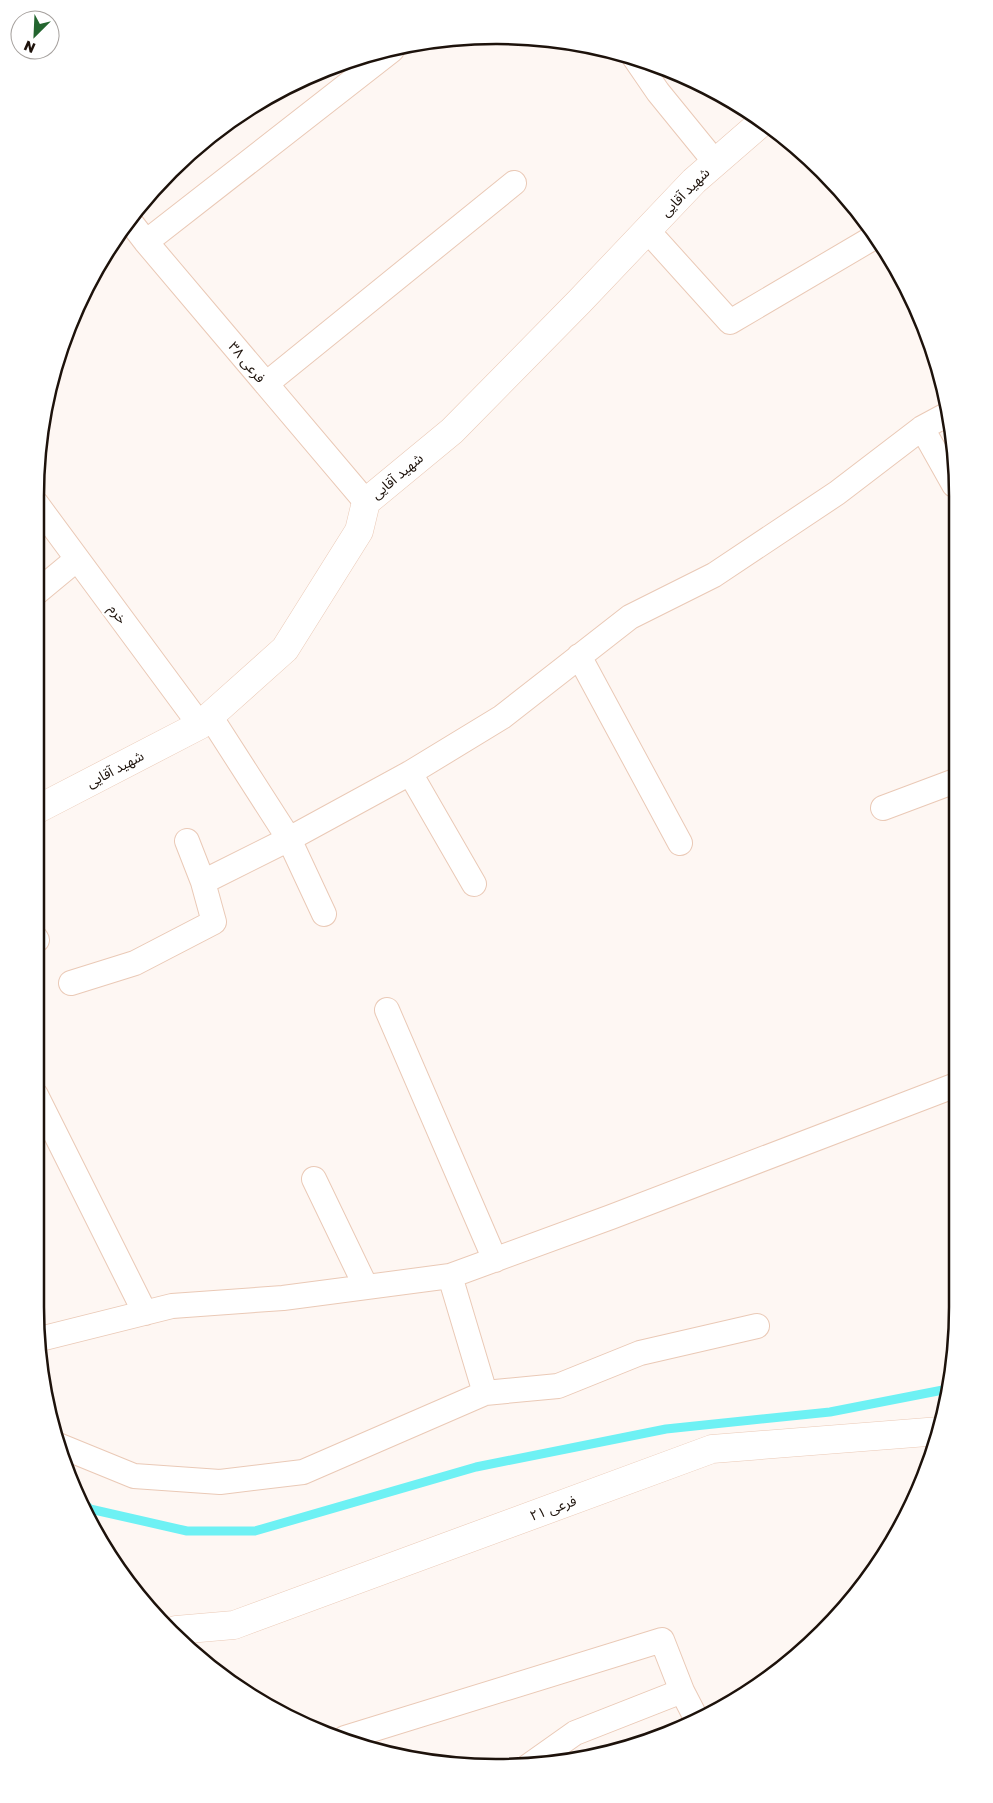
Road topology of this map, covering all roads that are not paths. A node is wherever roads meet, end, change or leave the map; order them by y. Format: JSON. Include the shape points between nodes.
{"nodes":[{"id":1,"x":381,"y":58,"type":"edge"},
{"id":2,"x":641,"y":68,"type":"edge"},
{"id":3,"x":757,"y":126,"type":"edge"},
{"id":4,"x":715,"y":162,"type":"junction"},
{"id":5,"x":514,"y":183,"type":"dead end"},
{"id":6,"x":134,"y":226,"type":"edge"},
{"id":7,"x":647,"y":230,"type":"junction"},
{"id":8,"x":869,"y":240,"type":"edge"},
{"id":9,"x":146,"y":242,"type":"junction"},
{"id":10,"x":266,"y":384,"type":"junction"},
{"id":11,"x":942,"y":417,"type":"edge"},
{"id":12,"x":922,"y":428,"type":"junction"},
{"id":13,"x":948,"y":475,"type":"edge"},
{"id":14,"x":366,"y":502,"type":"junction"},
{"id":15,"x":44,"y":514,"type":"edge"},
{"id":16,"x":77,"y":559,"type":"junction"},
{"id":17,"x":44,"y":586,"type":"edge"},
{"id":18,"x":579,"y":656,"type":"junction"},
{"id":19,"x":205,"y":721,"type":"junction"},
{"id":20,"x":410,"y":773,"type":"junction"},
{"id":21,"x":949,"y":783,"type":"edge"},
{"id":22,"x":44,"y":806,"type":"edge"},
{"id":23,"x":883,"y":808,"type":"dead end"},
{"id":24,"x":289,"y":839,"type":"junction"},
{"id":25,"x":187,"y":841,"type":"dead end"},
{"id":26,"x":680,"y":843,"type":"dead end"},
{"id":27,"x":203,"y":882,"type":"junction"},
{"id":28,"x":474,"y":884,"type":"dead end"},
{"id":29,"x":324,"y":914,"type":"dead end"},
{"id":30,"x":71,"y":983,"type":"dead end"},
{"id":31,"x":386,"y":1010,"type":"dead end"},
{"id":32,"x":949,"y":1088,"type":"edge"},
{"id":33,"x":44,"y":1111,"type":"edge"},
{"id":34,"x":314,"y":1179,"type":"dead end"},
{"id":35,"x":495,"y":1260,"type":"junction"},
{"id":36,"x":450,"y":1276,"type":"junction"},
{"id":37,"x":366,"y":1287,"type":"junction"},
{"id":38,"x":145,"y":1313,"type":"junction"},
{"id":39,"x":757,"y":1326,"type":"dead end"},
{"id":40,"x":45,"y":1338,"type":"edge"},
{"id":41,"x":485,"y":1393,"type":"junction"},
{"id":42,"x":932,"y":1432,"type":"edge"},
{"id":43,"x":67,"y":1448,"type":"edge"},
{"id":44,"x":179,"y":1630,"type":"edge"},
{"id":45,"x":682,"y":1690,"type":"junction"},
{"id":46,"x":694,"y":1714,"type":"edge"},
{"id":47,"x":353,"y":1736,"type":"edge"},
{"id":48,"x":542,"y":1756,"type":"edge"}],
"edges":[{"from":1,"to":9,"type":"street"},
{"from":2,"to":4,"type":"street"},
{"from":3,"to":4,"type":"street","name":"شهید آقایی"},
{"from":4,"to":7,"type":"street","name":"شهید آقایی"},
{"from":5,"to":10,"type":"street"},
{"from":6,"to":9,"type":"street","name":"فرعی ۳۸"},
{"from":7,"to":8,"type":"street","via":[[730,322]]},
{"from":7,"to":14,"type":"street","name":"شهید آقایی","via":[[452,431]]},
{"from":9,"to":10,"type":"street","name":"فرعی ۳۸"},
{"from":10,"to":14,"type":"street","name":"فرعی ۳۸"},
{"from":11,"to":12,"type":"street"},
{"from":12,"to":13,"type":"street"},
{"from":12,"to":18,"type":"street","via":[[837,494],[714,575],[630,616]]},
{"from":14,"to":19,"type":"street","name":"شهید آقایی","via":[[359,530],[285,649]]},
{"from":15,"to":16,"type":"street","name":"خرم"},
{"from":16,"to":17,"type":"street"},
{"from":16,"to":19,"type":"street","name":"خرم"},
{"from":18,"to":20,"type":"street","via":[[502,717]]},
{"from":18,"to":26,"type":"street"},
{"from":19,"to":22,"type":"street","name":"شهید آقایی"},
{"from":19,"to":24,"type":"street","name":"خرم"},
{"from":20,"to":24,"type":"street"},
{"from":20,"to":28,"type":"street"},
{"from":21,"to":23,"type":"street"},
{"from":24,"to":27,"type":"street"},
{"from":24,"to":29,"type":"street","name":"خرم"},
{"from":25,"to":27,"type":"street"},
{"from":27,"to":30,"type":"street","via":[[214,922],[135,963]]},
{"from":31,"to":35,"type":"street"},
{"from":32,"to":35,"type":"street"},
{"from":33,"to":38,"type":"street"},
{"from":34,"to":37,"type":"street"},
{"from":35,"to":36,"type":"street"},
{"from":36,"to":37,"type":"street"},
{"from":36,"to":41,"type":"street"},
{"from":37,"to":38,"type":"street","via":[[283,1298],[172,1306]]},
{"from":38,"to":40,"type":"street"},
{"from":39,"to":41,"type":"street","via":[[640,1353],[558,1386]]},
{"from":41,"to":43,"type":"street","via":[[303,1472],[220,1482],[134,1476]]},
{"from":42,"to":44,"type":"street","name":"فرعی ۲۱","via":[[712,1449],[234,1625]]},
{"from":45,"to":46,"type":"street"},
{"from":45,"to":47,"type":"street","via":[[662,1640]]},
{"from":45,"to":48,"type":"street","via":[[575,1733]]}]}
